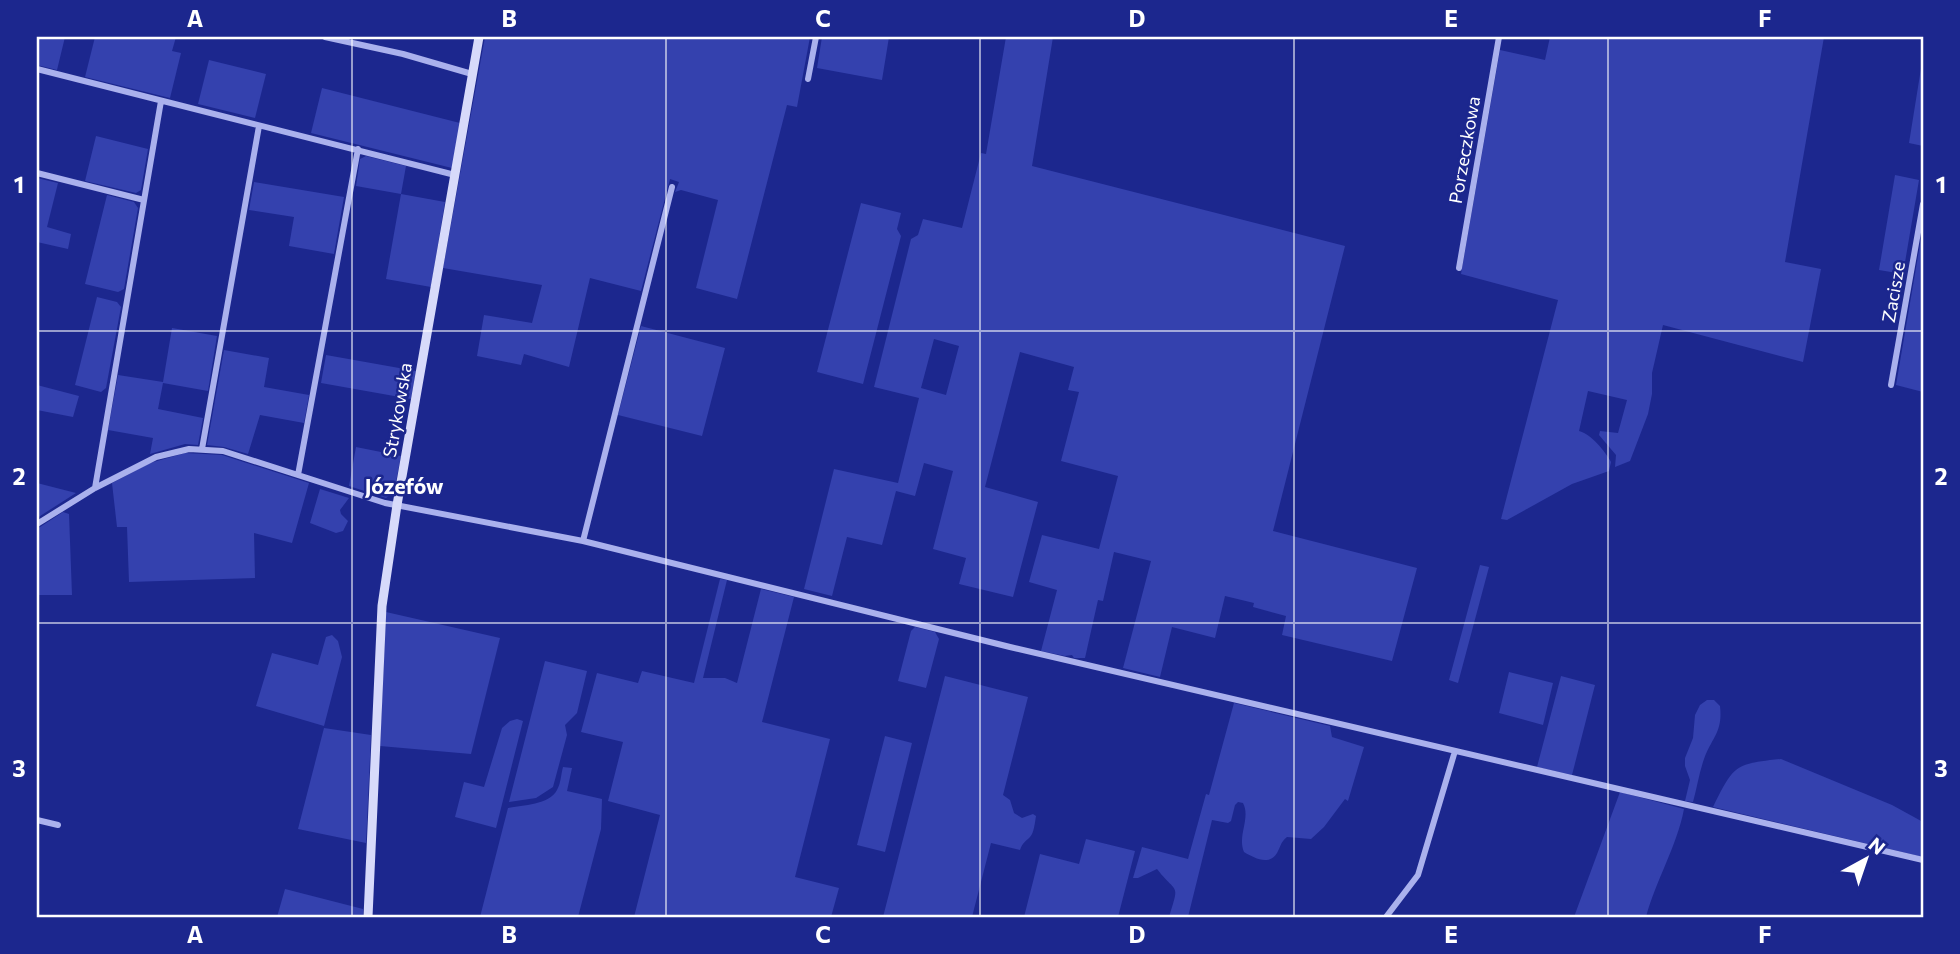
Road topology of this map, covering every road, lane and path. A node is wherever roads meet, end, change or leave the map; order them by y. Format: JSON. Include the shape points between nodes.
{"nodes":[{"id":1,"x":325,"y":37,"type":"edge"},
{"id":2,"x":479,"y":37,"type":"edge"},
{"id":3,"x":816,"y":37,"type":"edge"},
{"id":4,"x":1499,"y":37,"type":"edge"},
{"id":5,"x":37,"y":69,"type":"edge"},
{"id":6,"x":472,"y":75,"type":"junction"},
{"id":7,"x":808,"y":79,"type":"dead end"},
{"id":8,"x":160,"y":101,"type":"junction"},
{"id":9,"x":259,"y":126,"type":"junction"},
{"id":10,"x":358,"y":149,"type":"junction"},
{"id":11,"x":37,"y":173,"type":"edge"},
{"id":12,"x":455,"y":175,"type":"junction"},
{"id":13,"x":672,"y":187,"type":"dead end"},
{"id":14,"x":144,"y":200,"type":"junction"},
{"id":15,"x":1923,"y":204,"type":"edge"},
{"id":16,"x":1459,"y":268,"type":"dead end"},
{"id":17,"x":1891,"y":385,"type":"dead end"},
{"id":18,"x":202,"y":449,"type":"junction"},
{"id":19,"x":298,"y":475,"type":"junction"},
{"id":20,"x":95,"y":488,"type":"junction"},
{"id":21,"x":397,"y":505,"type":"junction"},
{"id":22,"x":37,"y":524,"type":"edge"},
{"id":23,"x":583,"y":541,"type":"junction"},
{"id":24,"x":1455,"y":751,"type":"junction"},
{"id":25,"x":37,"y":820,"type":"edge"},
{"id":26,"x":58,"y":825,"type":"dead end"},
{"id":27,"x":1923,"y":860,"type":"edge"},
{"id":28,"x":368,"y":917,"type":"edge"},
{"id":29,"x":1386,"y":917,"type":"edge"}],
"edges":[{"from":1,"to":6,"type":"street"},
{"from":2,"to":6,"type":"street","name":"Strykowska"},
{"from":3,"to":7,"type":"street"},
{"from":4,"to":16,"type":"street","name":"Porzeczkowa"},
{"from":5,"to":8,"type":"street"},
{"from":6,"to":12,"type":"street","name":"Strykowska"},
{"from":8,"to":9,"type":"street"},
{"from":8,"to":14,"type":"street"},
{"from":9,"to":10,"type":"street"},
{"from":9,"to":18,"type":"street"},
{"from":10,"to":12,"type":"street"},
{"from":10,"to":19,"type":"street"},
{"from":11,"to":14,"type":"street"},
{"from":12,"to":21,"type":"street","name":"Strykowska"},
{"from":13,"to":23,"type":"street"},
{"from":14,"to":20,"type":"street"},
{"from":15,"to":17,"type":"street","name":"Zacisze"},
{"from":18,"to":19,"type":"street","via":[[223,451]]},
{"from":18,"to":20,"type":"street","via":[[156,457]]},
{"from":19,"to":21,"type":"street"},
{"from":20,"to":22,"type":"street"},
{"from":21,"to":23,"type":"street"},
{"from":21,"to":28,"type":"street","name":"Strykowska","via":[[382,606]]},
{"from":23,"to":24,"type":"street"},
{"from":24,"to":27,"type":"street"},
{"from":24,"to":29,"type":"street","via":[[1418,875]]},
{"from":25,"to":26,"type":"street"}]}
